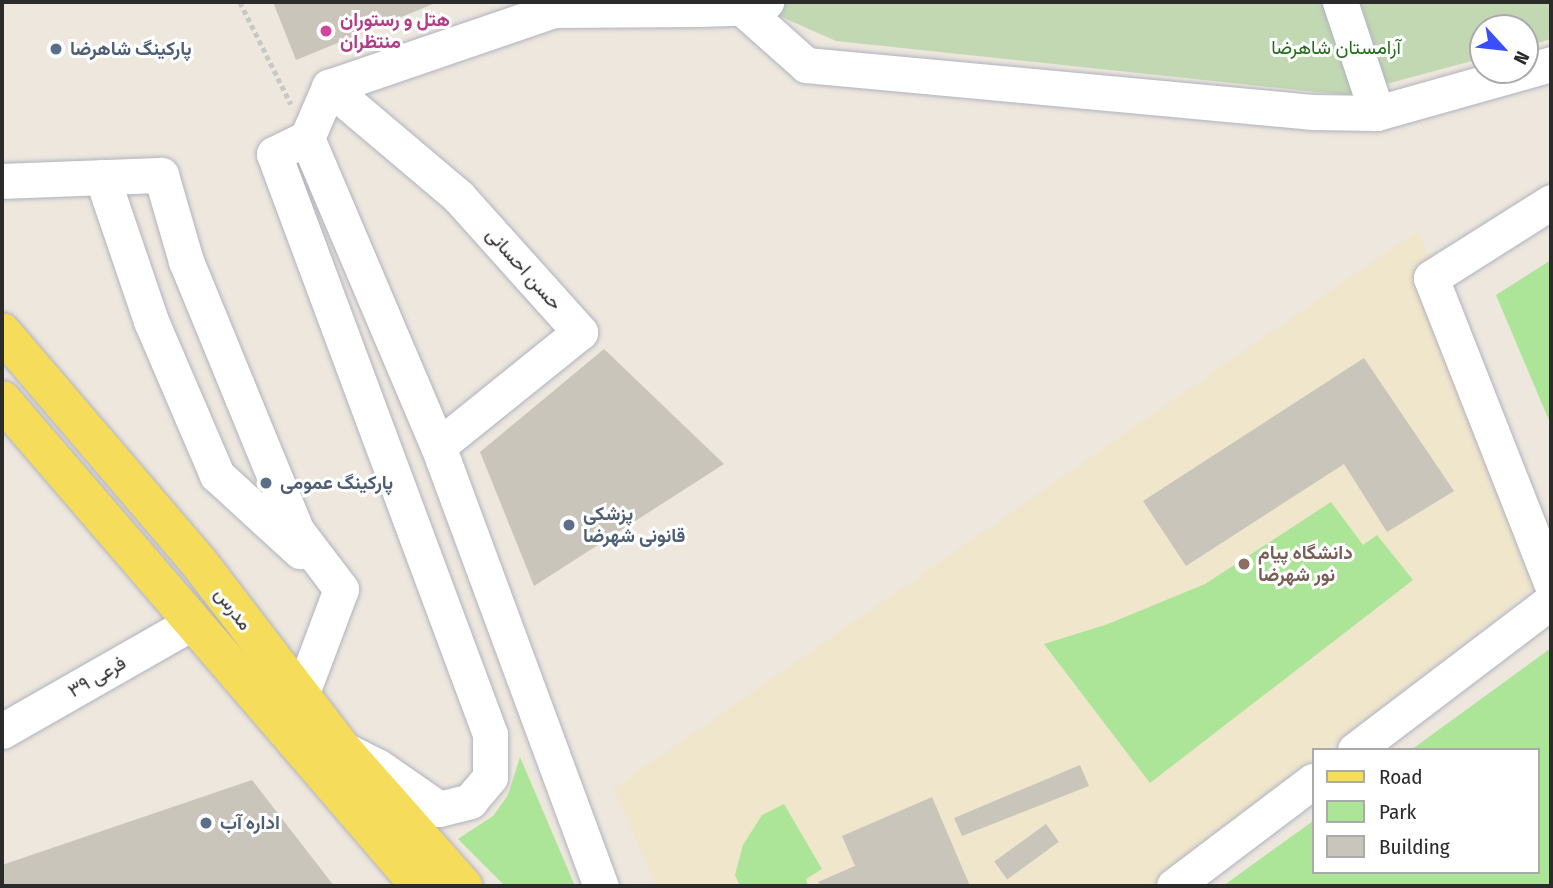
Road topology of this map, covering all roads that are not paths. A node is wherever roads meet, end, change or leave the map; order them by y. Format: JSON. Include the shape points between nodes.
{"nodes":[{"id":1,"x":1340,"y":2,"type":"edge"},
{"id":2,"x":753,"y":5,"type":"edge"},
{"id":3,"x":1551,"y":64,"type":"edge"},
{"id":4,"x":329,"y":87,"type":"junction"},
{"id":5,"x":1377,"y":113,"type":"junction"},
{"id":6,"x":307,"y":138,"type":"junction"},
{"id":7,"x":102,"y":177,"type":"junction"},
{"id":8,"x":2,"y":181,"type":"edge"},
{"id":9,"x":1551,"y":202,"type":"edge"},
{"id":10,"x":2,"y":332,"type":"edge"},
{"id":11,"x":2,"y":400,"type":"edge"},
{"id":12,"x":438,"y":446,"type":"junction"},
{"id":13,"x":128,"y":477,"type":"junction"},
{"id":14,"x":91,"y":503,"type":"junction"},
{"id":15,"x":200,"y":564,"type":"junction"},
{"id":16,"x":1551,"y":583,"type":"edge"},
{"id":17,"x":341,"y":589,"type":"junction"},
{"id":18,"x":1551,"y":601,"type":"edge"},
{"id":19,"x":181,"y":609,"type":"junction"},
{"id":20,"x":300,"y":698,"type":"junction"},
{"id":21,"x":2,"y":731,"type":"edge"},
{"id":22,"x":1358,"y":748,"type":"edge"},
{"id":23,"x":342,"y":749,"type":"junction"},
{"id":24,"x":1312,"y":782,"type":"edge"},
{"id":25,"x":420,"y":886,"type":"edge"},
{"id":26,"x":463,"y":886,"type":"edge"},
{"id":27,"x":601,"y":886,"type":"edge"},
{"id":28,"x":1174,"y":886,"type":"edge"}],
"edges":[{"from":1,"to":5,"type":"street"},
{"from":2,"to":4,"type":"street","via":[[554,10]]},
{"from":2,"to":5,"type":"street","via":[[806,65],[1313,112]]},
{"from":3,"to":5,"type":"street"},
{"from":4,"to":6,"type":"street"},
{"from":4,"to":12,"type":"street","name":"حسن احسانی","via":[[458,196],[580,332]]},
{"from":6,"to":12,"type":"street"},
{"from":6,"to":23,"type":"street","via":[[274,154],[490,734],[490,777],[470,801],[439,809],[377,766]]},
{"from":7,"to":8,"type":"street"},
{"from":7,"to":17,"type":"street","via":[[151,321],[217,475]]},
{"from":7,"to":17,"type":"street","via":[[161,175],[186,261],[297,531]]},
{"from":9,"to":16,"type":"street","via":[[1431,278]]},
{"from":10,"to":13,"type":"main road","name":"مدرس"},
{"from":11,"to":14,"type":"main road","name":"مدرس"},
{"from":12,"to":27,"type":"street"},
{"from":13,"to":14,"type":"main road","via":[[130,492],[117,510]]},
{"from":13,"to":15,"type":"main road","name":"مدرس"},
{"from":14,"to":19,"type":"main road","name":"مدرس"},
{"from":15,"to":19,"type":"main road","via":[[173,552],[159,559],[157,575]]},
{"from":15,"to":20,"type":"main road","name":"مدرس"},
{"from":17,"to":20,"type":"street"},
{"from":18,"to":22,"type":"street"},
{"from":19,"to":21,"type":"street","name":"فرعی ۳۹"},
{"from":19,"to":25,"type":"main road","name":"مدرس"},
{"from":20,"to":23,"type":"main road","name":"مدرس"},
{"from":23,"to":26,"type":"main road","name":"مدرس"},
{"from":24,"to":28,"type":"street"}]}
